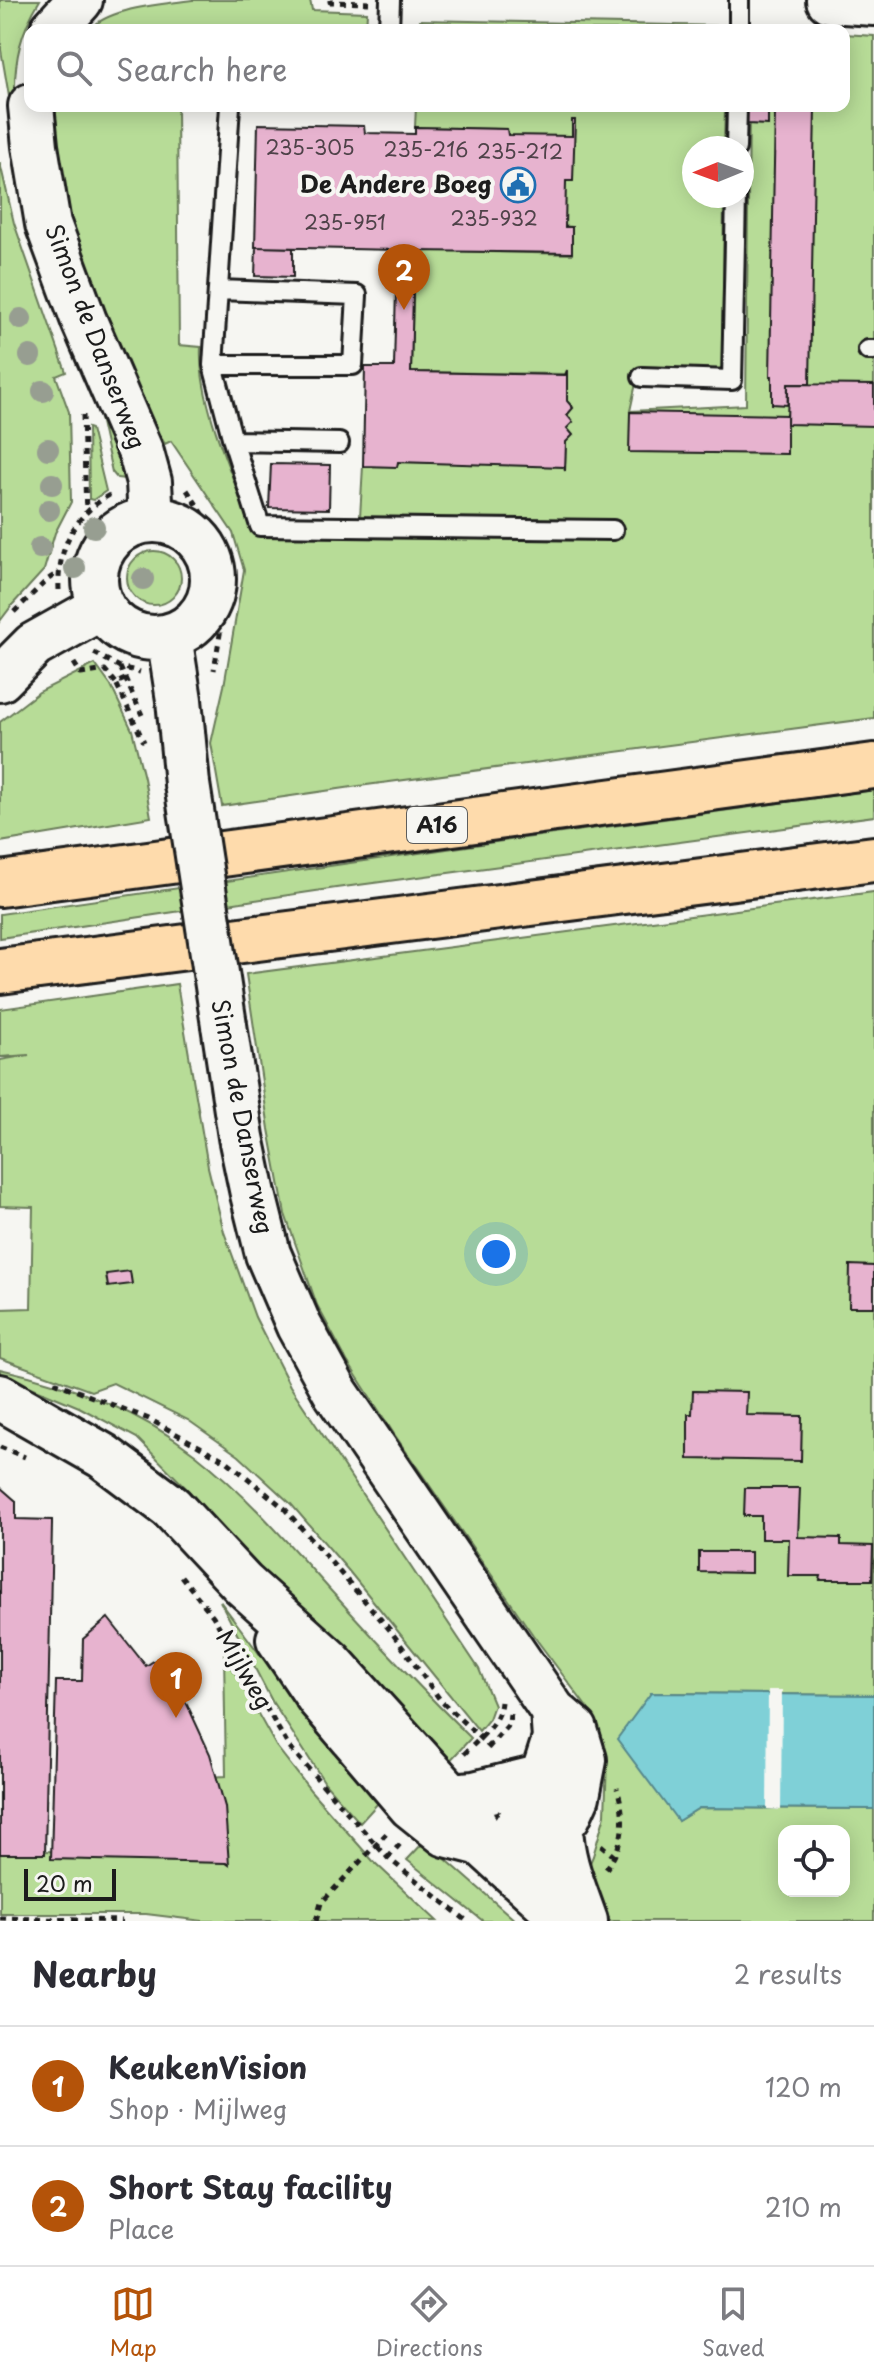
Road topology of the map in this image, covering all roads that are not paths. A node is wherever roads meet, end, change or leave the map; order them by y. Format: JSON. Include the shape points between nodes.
{"nodes":[{"id":1,"x":739,"y":0,"type":"edge"},
{"id":2,"x":829,"y":0,"type":"edge"},
{"id":3,"x":390,"y":2,"type":"edge"},
{"id":4,"x":874,"y":3,"type":"edge"},
{"id":5,"x":389,"y":24,"type":"edge"},
{"id":6,"x":739,"y":24,"type":"edge"},
{"id":7,"x":32,"y":112,"type":"edge"},
{"id":8,"x":230,"y":112,"type":"edge"},
{"id":9,"x":737,"y":112,"type":"edge"},
{"id":10,"x":736,"y":136,"type":"edge"},
{"id":11,"x":736,"y":208,"type":"edge"},
{"id":12,"x":219,"y":290,"type":"junction"},
{"id":13,"x":213,"y":365,"type":"junction"},
{"id":14,"x":642,"y":377,"type":"dead end"},
{"id":15,"x":233,"y":441,"type":"junction"},
{"id":16,"x":339,"y":443,"type":"dead end"},
{"id":17,"x":150,"y":501,"type":"junction"},
{"id":18,"x":613,"y":530,"type":"dead end"},
{"id":19,"x":102,"y":607,"type":"junction"},
{"id":20,"x":169,"y":636,"type":"junction"},
{"id":21,"x":0,"y":679,"type":"edge"},
{"id":22,"x":874,"y":766,"type":"edge"},
{"id":23,"x":874,"y":859,"type":"edge"},
{"id":24,"x":0,"y":884,"type":"edge"},
{"id":25,"x":0,"y":971,"type":"edge"},
{"id":26,"x":0,"y":1397,"type":"edge"},
{"id":27,"x":243,"y":1584,"type":"junction"},
{"id":28,"x":553,"y":1711,"type":"junction"},
{"id":29,"x":543,"y":1777,"type":"junction"},
{"id":30,"x":452,"y":1796,"type":"junction"},
{"id":31,"x":560,"y":1826,"type":"junction"},
{"id":32,"x":499,"y":1859,"type":"junction"},
{"id":33,"x":567,"y":1921,"type":"edge"},
{"id":34,"x":585,"y":1921,"type":"edge"}],
"edges":[{"from":1,"to":6,"type":"lane"},
{"from":2,"to":4,"type":"street"},
{"from":3,"to":5,"type":"lane"},
{"from":7,"to":17,"type":"street","name":"Simon de Danserweg","via":[[48,224],[141,453]]},
{"from":8,"to":12,"type":"lane"},
{"from":9,"to":10,"type":"lane"},
{"from":11,"to":14,"type":"lane","via":[[732,380]]},
{"from":12,"to":13,"type":"lane"},
{"from":12,"to":13,"type":"lane","via":[[357,295],[353,365]]},
{"from":13,"to":15,"type":"lane"},
{"from":15,"to":16,"type":"lane"},
{"from":15,"to":18,"type":"lane","via":[[260,526]]},
{"from":17,"to":19,"type":"street","via":[[103,550],[95,579]]},
{"from":17,"to":20,"type":"street","via":[[163,521],[184,528],[201,544],[211,565],[212,588],[205,609]]},
{"from":19,"to":20,"type":"street","via":[[130,633]]},
{"from":19,"to":21,"type":"street","via":[[34,645]]},
{"from":20,"to":28,"type":"street","name":"Simon de Danserweg","bridge":true,"via":[[241,1137],[268,1254],[336,1393]]},
{"from":22,"to":24,"type":"highway","number":"A16"},
{"from":23,"to":25,"type":"highway"},
{"from":26,"to":27,"type":"street","name":"Mijlweg","via":[[103,1456],[171,1507]]},
{"from":27,"to":30,"type":"street","name":"Mijlweg","via":[[330,1662]]},
{"from":27,"to":32,"type":"street","name":"Mijlweg","via":[[319,1698],[401,1795],[446,1834]]},
{"from":28,"to":29,"type":"street","via":[[555,1739]]},
{"from":28,"to":31,"type":"street","name":"Simon de Danserweg","via":[[575,1730],[584,1760],[577,1796]]},
{"from":29,"to":30,"type":"street"},
{"from":29,"to":32,"type":"street"},
{"from":30,"to":32,"type":"street","name":"Mijlweg","via":[[469,1810]]},
{"from":31,"to":32,"type":"street","name":"Simon de Danserweg"},
{"from":31,"to":34,"type":"street","via":[[567,1873]]},
{"from":32,"to":33,"type":"street","name":"Mijlweg"}]}
